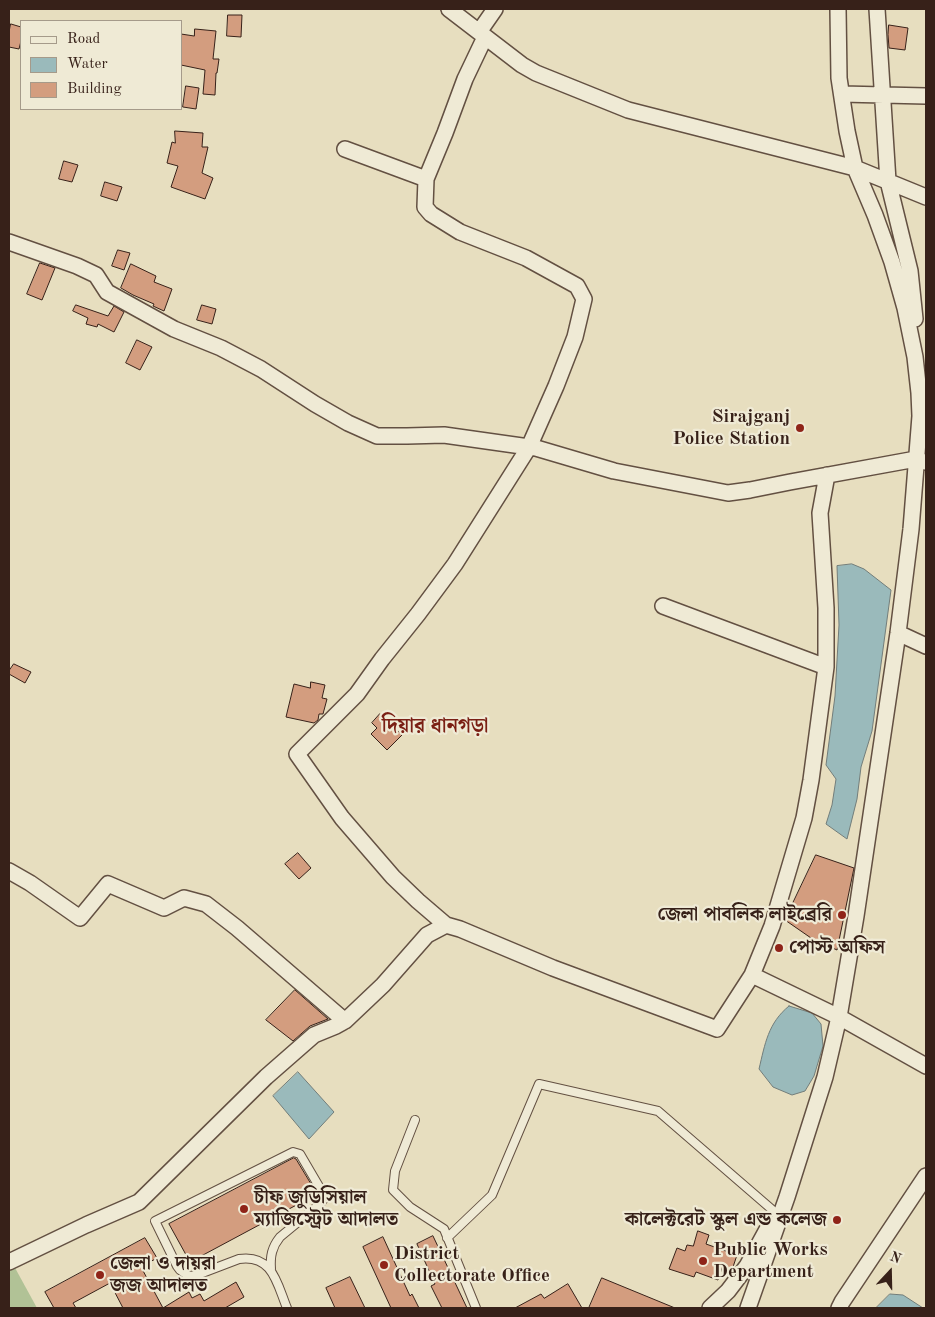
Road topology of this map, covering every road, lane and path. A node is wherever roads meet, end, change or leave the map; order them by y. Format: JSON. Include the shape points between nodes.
{"nodes":[{"id":1,"x":449,"y":9,"type":"edge"},
{"id":2,"x":496,"y":9,"type":"edge"},
{"id":3,"x":838,"y":9,"type":"edge"},
{"id":4,"x":877,"y":9,"type":"edge"},
{"id":5,"x":482,"y":34,"type":"junction"},
{"id":6,"x":842,"y":94,"type":"junction"},
{"id":7,"x":882,"y":94,"type":"junction"},
{"id":8,"x":926,"y":96,"type":"edge"},
{"id":9,"x":344,"y":148,"type":"dead end"},
{"id":10,"x":855,"y":168,"type":"junction"},
{"id":11,"x":426,"y":179,"type":"junction"},
{"id":12,"x":888,"y":181,"type":"junction"},
{"id":13,"x":926,"y":197,"type":"edge"},
{"id":14,"x":9,"y":242,"type":"edge"},
{"id":15,"x":915,"y":356,"type":"junction"},
{"id":16,"x":530,"y":447,"type":"junction"},
{"id":17,"x":921,"y":461,"type":"edge"},
{"id":18,"x":827,"y":475,"type":"junction"},
{"id":19,"x":663,"y":606,"type":"dead end"},
{"id":20,"x":898,"y":633,"type":"junction"},
{"id":21,"x":926,"y":646,"type":"edge"},
{"id":22,"x":826,"y":668,"type":"junction"},
{"id":23,"x":9,"y":871,"type":"edge"},
{"id":24,"x":446,"y":925,"type":"junction"},
{"id":25,"x":752,"y":975,"type":"junction"},
{"id":26,"x":839,"y":1017,"type":"junction"},
{"id":27,"x":345,"y":1021,"type":"junction"},
{"id":28,"x":926,"y":1066,"type":"edge"},
{"id":29,"x":415,"y":1120,"type":"dead end"},
{"id":30,"x":926,"y":1176,"type":"edge"},
{"id":31,"x":787,"y":1197,"type":"junction"},
{"id":32,"x":776,"y":1213,"type":"junction"},
{"id":33,"x":447,"y":1238,"type":"junction"},
{"id":34,"x":9,"y":1262,"type":"edge"},
{"id":35,"x":271,"y":1269,"type":"junction"},
{"id":36,"x":287,"y":1308,"type":"edge"},
{"id":37,"x":476,"y":1308,"type":"edge"},
{"id":38,"x":710,"y":1308,"type":"edge"},
{"id":39,"x":748,"y":1308,"type":"edge"},
{"id":40,"x":839,"y":1308,"type":"edge"}],
"edges":[{"from":1,"to":5,"type":"street"},
{"from":2,"to":5,"type":"street"},
{"from":3,"to":6,"type":"street"},
{"from":4,"to":7,"type":"street"},
{"from":5,"to":10,"type":"street","via":[[536,73],[608,103]]},
{"from":5,"to":11,"type":"street"},
{"from":6,"to":7,"type":"street"},
{"from":6,"to":10,"type":"street","via":[[846,132]]},
{"from":7,"to":8,"type":"street"},
{"from":7,"to":12,"type":"street"},
{"from":9,"to":11,"type":"street"},
{"from":10,"to":12,"type":"street"},
{"from":10,"to":15,"type":"street","via":[[892,262]]},
{"from":11,"to":16,"type":"street","via":[[425,207],[431,214],[460,232],[526,258],[569,281],[577,286],[584,299],[575,338]]},
{"from":12,"to":13,"type":"street"},
{"from":12,"to":15,"type":"street","via":[[910,271],[915,310]]},
{"from":14,"to":16,"type":"street","via":[[96,276],[107,292],[174,329],[245,360],[315,404],[377,436],[444,435]]},
{"from":15,"to":17,"type":"street"},
{"from":16,"to":18,"type":"street","via":[[614,471],[728,493]]},
{"from":16,"to":24,"type":"street","via":[[455,564],[418,614],[357,694],[297,754],[342,818],[393,877]]},
{"from":17,"to":18,"type":"street"},
{"from":17,"to":20,"type":"street"},
{"from":18,"to":22,"type":"street","via":[[820,513]]},
{"from":19,"to":22,"type":"street"},
{"from":20,"to":21,"type":"street"},
{"from":20,"to":26,"type":"street"},
{"from":22,"to":25,"type":"street","via":[[804,818],[772,926]]},
{"from":23,"to":27,"type":"street","via":[[80,918],[108,884],[164,908],[184,898],[206,904]]},
{"from":24,"to":25,"type":"street","via":[[717,1029]]},
{"from":24,"to":27,"type":"street","via":[[427,935],[383,985]]},
{"from":25,"to":26,"type":"street"},
{"from":26,"to":28,"type":"street"},
{"from":26,"to":31,"type":"street","via":[[825,1076]]},
{"from":27,"to":34,"type":"street","via":[[314,1035],[266,1077],[139,1202]]},
{"from":29,"to":33,"type":"lane","via":[[395,1171],[393,1190],[410,1207],[444,1229]]},
{"from":30,"to":40,"type":"street"},
{"from":31,"to":32,"type":"street"},
{"from":31,"to":39,"type":"street"},
{"from":32,"to":33,"type":"lane","via":[[658,1111],[539,1084],[492,1195]]},
{"from":32,"to":38,"type":"street","via":[[747,1266]]},
{"from":33,"to":37,"type":"lane"},
{"from":35,"to":35,"type":"lane","via":[[245,1258],[194,1276],[187,1275],[177,1266],[155,1221],[293,1152],[298,1153],[324,1199],[280,1237],[272,1250]]},
{"from":35,"to":36,"type":"lane"}]}
